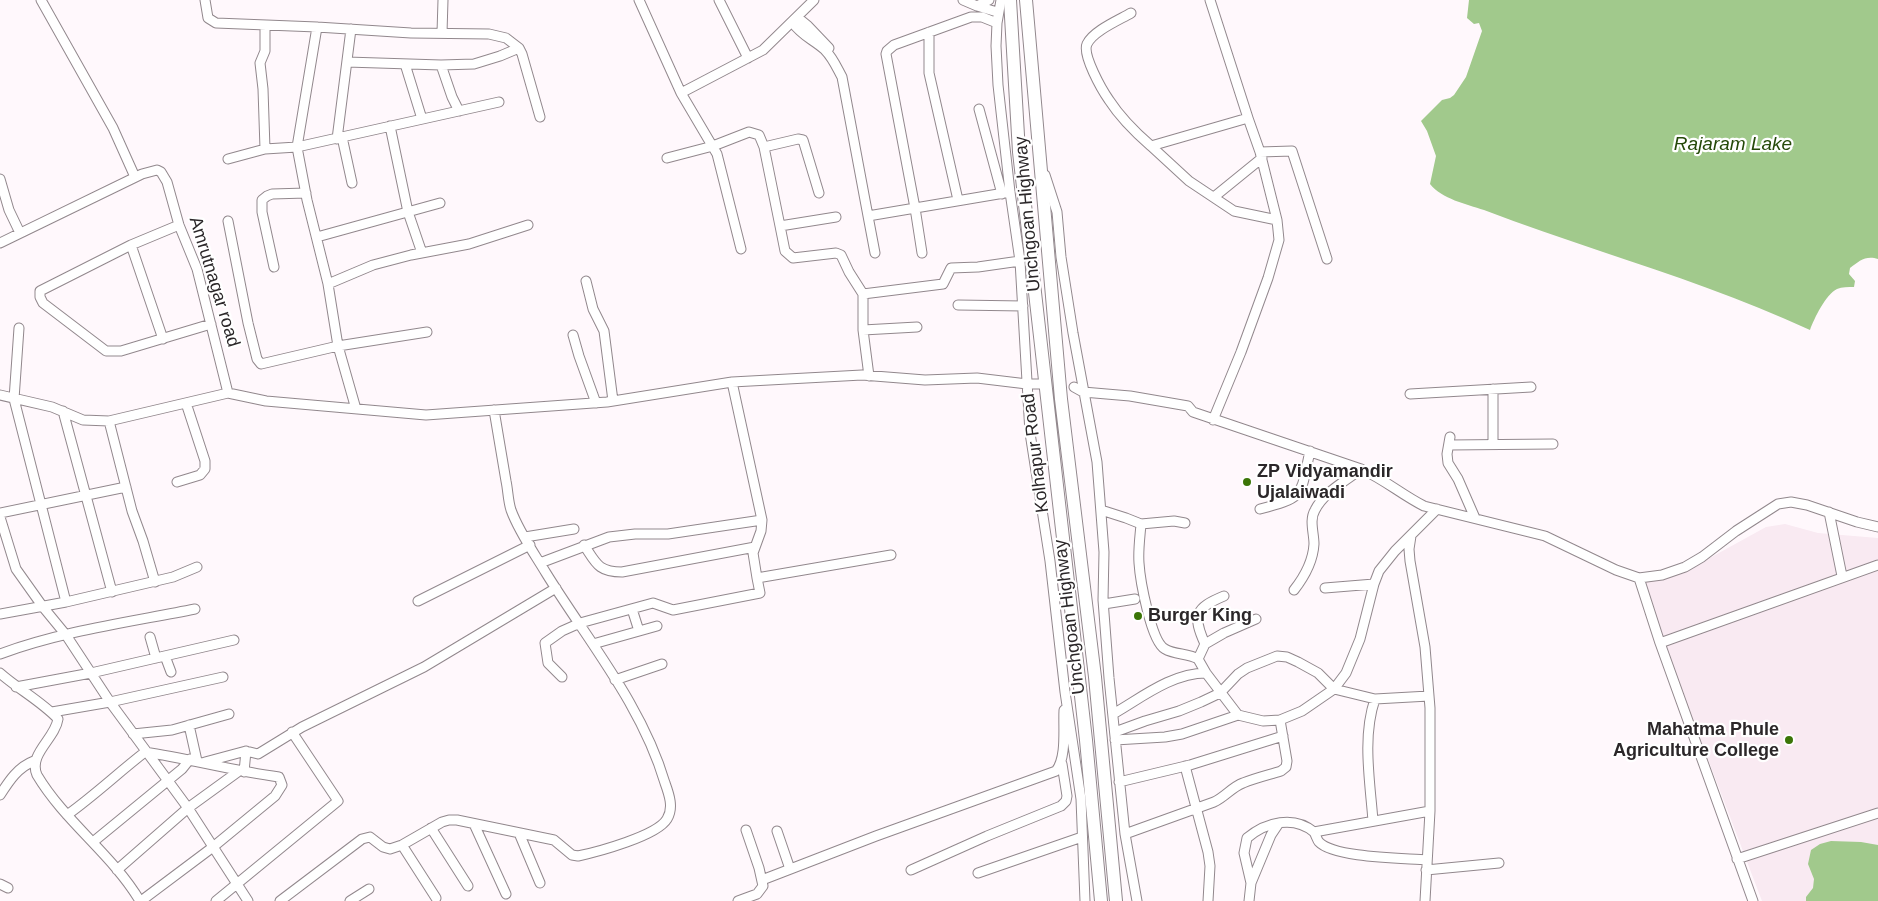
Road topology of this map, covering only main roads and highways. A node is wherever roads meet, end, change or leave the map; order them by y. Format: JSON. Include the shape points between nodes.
{"nodes":[{"id":1,"x":1010,"y":0,"type":"edge"},
{"id":2,"x":1026,"y":0,"type":"edge"},
{"id":3,"x":1100,"y":901,"type":"edge"},
{"id":4,"x":1116,"y":901,"type":"edge"}],
"edges":[{"from":1,"to":3,"type":"highway","name":"Kolhapur Road","via":[[1019,152],[1086,740]]},
{"from":2,"to":4,"type":"highway","name":"Unchgoan Highway","via":[[1061,399],[1096,686]]}]}
